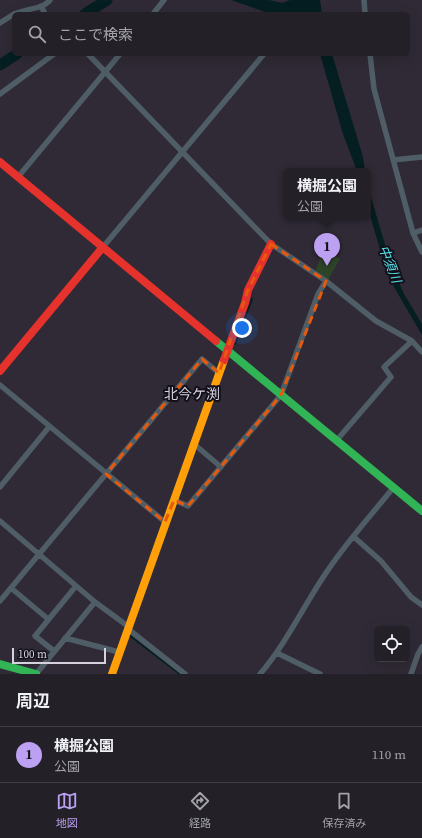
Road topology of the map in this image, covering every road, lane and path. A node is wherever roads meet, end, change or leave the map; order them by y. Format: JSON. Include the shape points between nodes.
{"nodes":[{"id":1,"x":50,"y":0,"type":"edge"},
{"id":2,"x":164,"y":0,"type":"edge"},
{"id":3,"x":364,"y":0,"type":"edge"},
{"id":4,"x":41,"y":6,"type":"junction"},
{"id":5,"x":18,"y":12,"type":"edge"},
{"id":6,"x":44,"y":12,"type":"edge"},
{"id":7,"x":155,"y":12,"type":"edge"},
{"id":8,"x":365,"y":12,"type":"edge"},
{"id":9,"x":12,"y":15,"type":"edge"},
{"id":10,"x":0,"y":23,"type":"edge"},
{"id":11,"x":51,"y":56,"type":"edge"},
{"id":12,"x":90,"y":56,"type":"edge"},
{"id":13,"x":118,"y":56,"type":"edge"},
{"id":14,"x":262,"y":56,"type":"edge"},
{"id":15,"x":370,"y":56,"type":"edge"},
{"id":16,"x":106,"y":71,"type":"junction"},
{"id":17,"x":0,"y":94,"type":"edge"},
{"id":18,"x":182,"y":152,"type":"junction"},
{"id":19,"x":422,"y":157,"type":"edge"},
{"id":20,"x":393,"y":160,"type":"junction"},
{"id":21,"x":0,"y":162,"type":"edge"},
{"id":22,"x":18,"y":177,"type":"junction"},
{"id":23,"x":422,"y":230,"type":"edge"},
{"id":24,"x":413,"y":232,"type":"junction"},
{"id":25,"x":271,"y":244,"type":"junction"},
{"id":26,"x":103,"y":247,"type":"junction"},
{"id":27,"x":422,"y":252,"type":"edge"},
{"id":28,"x":326,"y":281,"type":"junction"},
{"id":29,"x":412,"y":341,"type":"junction"},
{"id":30,"x":227,"y":350,"type":"junction"},
{"id":31,"x":422,"y":352,"type":"edge"},
{"id":32,"x":0,"y":371,"type":"edge"},
{"id":33,"x":219,"y":373,"type":"junction"},
{"id":34,"x":0,"y":385,"type":"edge"},
{"id":35,"x":281,"y":395,"type":"junction"},
{"id":36,"x":49,"y":427,"type":"junction"},
{"id":37,"x":336,"y":441,"type":"junction"},
{"id":38,"x":194,"y":444,"type":"junction"},
{"id":39,"x":221,"y":467,"type":"junction"},
{"id":40,"x":106,"y":474,"type":"junction"},
{"id":41,"x":0,"y":486,"type":"edge"},
{"id":42,"x":393,"y":488,"type":"junction"},
{"id":43,"x":174,"y":500,"type":"junction"},
{"id":44,"x":422,"y":511,"type":"edge"},
{"id":45,"x":0,"y":521,"type":"edge"},
{"id":46,"x":165,"y":522,"type":"junction"},
{"id":47,"x":354,"y":537,"type":"junction"},
{"id":48,"x":38,"y":554,"type":"junction"},
{"id":49,"x":76,"y":586,"type":"junction"},
{"id":50,"x":10,"y":588,"type":"junction"},
{"id":51,"x":0,"y":601,"type":"edge"},
{"id":52,"x":95,"y":602,"type":"junction"},
{"id":53,"x":422,"y":605,"type":"edge"},
{"id":54,"x":48,"y":619,"type":"junction"},
{"id":55,"x":128,"y":628,"type":"junction"},
{"id":56,"x":66,"y":638,"type":"junction"},
{"id":57,"x":422,"y":647,"type":"edge"},
{"id":58,"x":54,"y":651,"type":"junction"},
{"id":59,"x":120,"y":652,"type":"junction"},
{"id":60,"x":277,"y":653,"type":"junction"},
{"id":61,"x":0,"y":664,"type":"edge"},
{"id":62,"x":33,"y":674,"type":"edge"},
{"id":63,"x":112,"y":674,"type":"edge"},
{"id":64,"x":184,"y":674,"type":"edge"},
{"id":65,"x":260,"y":674,"type":"edge"},
{"id":66,"x":320,"y":674,"type":"edge"},
{"id":67,"x":410,"y":674,"type":"edge"}],
"edges":[{"from":1,"to":4,"type":"street"},
{"from":2,"to":7,"type":"street"},
{"from":3,"to":8,"type":"street"},
{"from":4,"to":5,"type":"street"},
{"from":4,"to":6,"type":"street"},
{"from":9,"to":10,"type":"street"},
{"from":11,"to":17,"type":"street"},
{"from":12,"to":16,"type":"street"},
{"from":13,"to":16,"type":"street"},
{"from":14,"to":18,"type":"street"},
{"from":15,"to":20,"type":"street","via":[[374,89]]},
{"from":16,"to":18,"type":"street"},
{"from":16,"to":22,"type":"street"},
{"from":18,"to":25,"type":"street"},
{"from":18,"to":26,"type":"street"},
{"from":19,"to":20,"type":"street"},
{"from":20,"to":24,"type":"street"},
{"from":21,"to":22,"type":"street"},
{"from":22,"to":26,"type":"street"},
{"from":23,"to":24,"type":"street"},
{"from":24,"to":27,"type":"street"},
{"from":25,"to":28,"type":"street"},
{"from":25,"to":30,"type":"street","via":[[248,290]]},
{"from":26,"to":30,"type":"street"},
{"from":26,"to":32,"type":"street"},
{"from":28,"to":29,"type":"street","via":[[376,321]]},
{"from":28,"to":35,"type":"street","via":[[318,294]]},
{"from":29,"to":31,"type":"street"},
{"from":29,"to":37,"type":"street","via":[[384,367],[391,377]]},
{"from":30,"to":33,"type":"street"},
{"from":30,"to":35,"type":"street"},
{"from":33,"to":38,"type":"street"},
{"from":33,"to":40,"type":"street","via":[[202,359]]},
{"from":34,"to":36,"type":"street"},
{"from":35,"to":37,"type":"street"},
{"from":35,"to":39,"type":"street"},
{"from":36,"to":40,"type":"street"},
{"from":36,"to":41,"type":"street"},
{"from":37,"to":42,"type":"street"},
{"from":38,"to":39,"type":"street"},
{"from":38,"to":43,"type":"street"},
{"from":39,"to":43,"type":"street","via":[[188,506]]},
{"from":40,"to":46,"type":"street"},
{"from":40,"to":48,"type":"street"},
{"from":42,"to":44,"type":"street"},
{"from":42,"to":47,"type":"street"},
{"from":43,"to":46,"type":"street"},
{"from":45,"to":48,"type":"street"},
{"from":46,"to":55,"type":"street"},
{"from":47,"to":53,"type":"street","via":[[381,561],[411,597]]},
{"from":47,"to":60,"type":"street","via":[[335,560]]},
{"from":48,"to":49,"type":"street"},
{"from":48,"to":50,"type":"street"},
{"from":49,"to":52,"type":"street"},
{"from":49,"to":54,"type":"street"},
{"from":50,"to":51,"type":"street"},
{"from":50,"to":54,"type":"street"},
{"from":52,"to":55,"type":"street"},
{"from":52,"to":56,"type":"street"},
{"from":54,"to":58,"type":"street","via":[[35,636]]},
{"from":55,"to":59,"type":"street"},
{"from":55,"to":64,"type":"street"},
{"from":56,"to":58,"type":"street"},
{"from":56,"to":59,"type":"street"},
{"from":57,"to":67,"type":"street"},
{"from":58,"to":62,"type":"street"},
{"from":59,"to":63,"type":"street"},
{"from":60,"to":65,"type":"street"},
{"from":60,"to":66,"type":"street"},
{"from":61,"to":62,"type":"street"}]}
